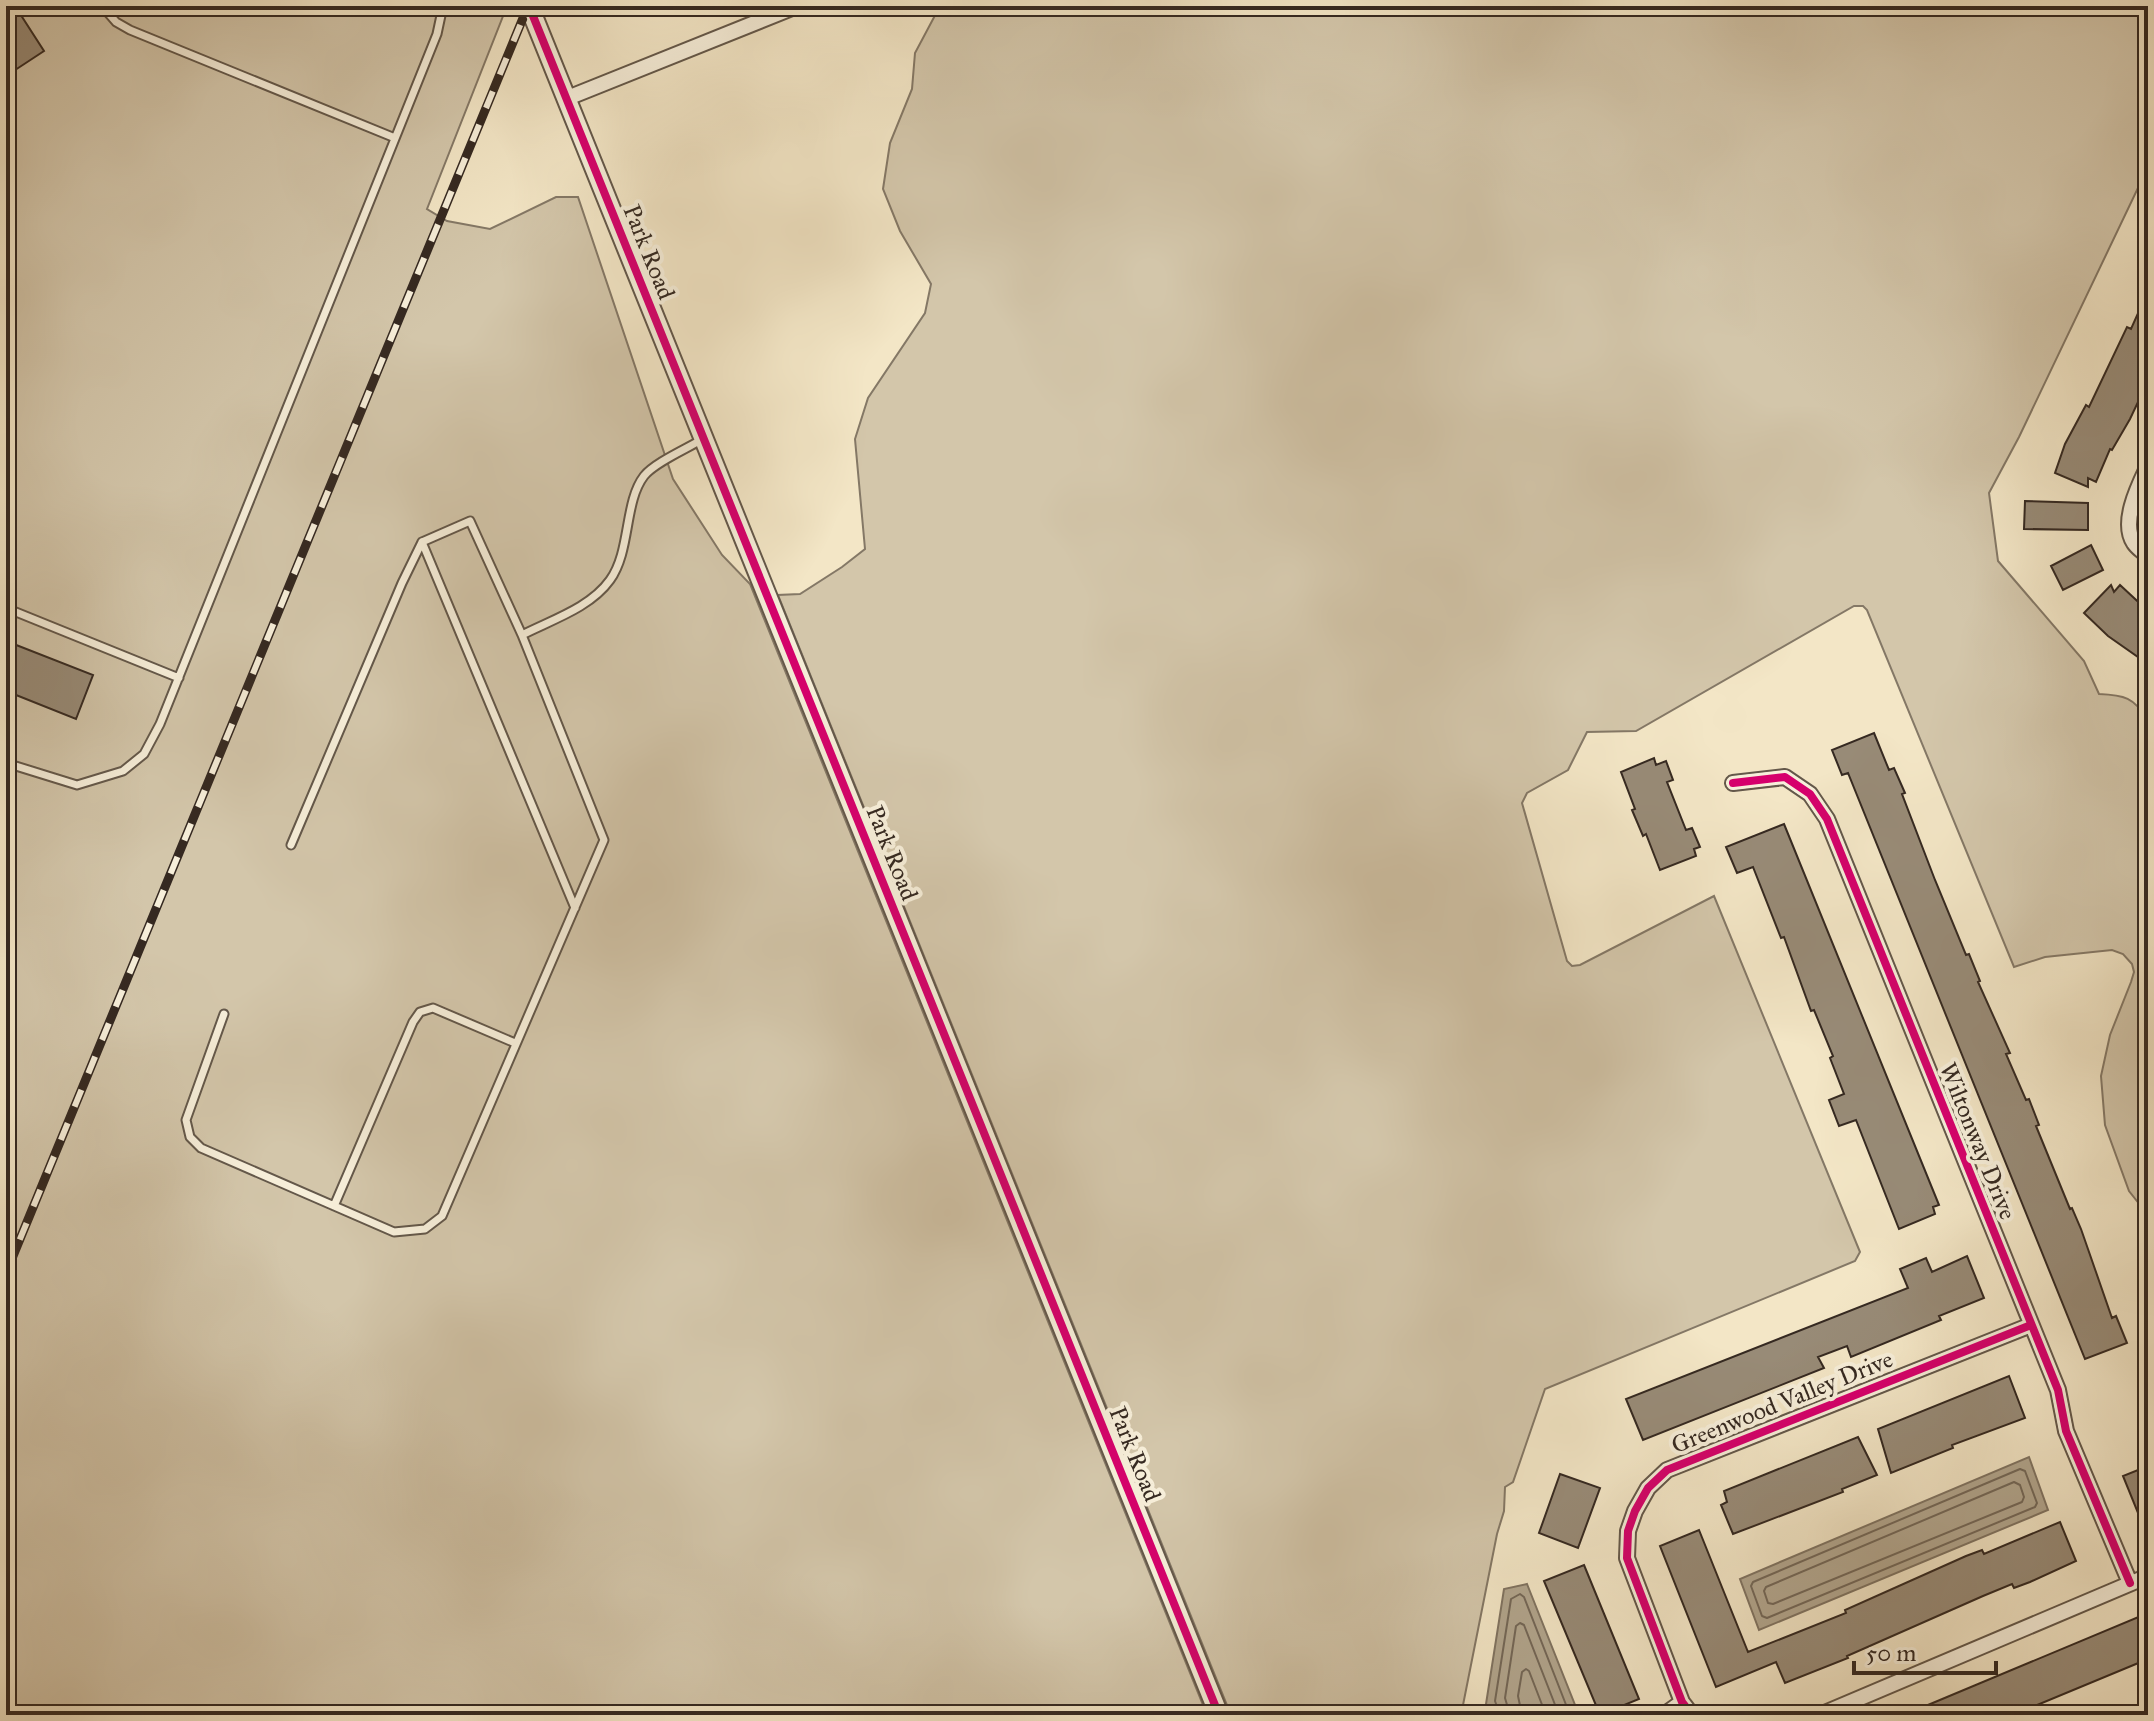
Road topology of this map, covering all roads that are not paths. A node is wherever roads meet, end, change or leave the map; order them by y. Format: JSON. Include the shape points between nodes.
{"nodes":[{"id":1,"x":102,"y":6,"type":"edge"},
{"id":2,"x":443,"y":6,"type":"edge"},
{"id":3,"x":529,"y":6,"type":"edge"},
{"id":4,"x":797,"y":6,"type":"edge"},
{"id":5,"x":565,"y":99,"type":"junction"},
{"id":6,"x":395,"y":138,"type":"junction"},
{"id":7,"x":703,"y":439,"type":"junction"},
{"id":8,"x":2148,"y":466,"type":"edge"},
{"id":9,"x":422,"y":542,"type":"junction"},
{"id":10,"x":2148,"y":557,"type":"edge"},
{"id":11,"x":6,"y":608,"type":"edge"},
{"id":12,"x":522,"y":635,"type":"junction"},
{"id":13,"x":179,"y":678,"type":"junction"},
{"id":14,"x":6,"y":763,"type":"edge"},
{"id":15,"x":1733,"y":783,"type":"dead end"},
{"id":16,"x":291,"y":845,"type":"dead end"},
{"id":17,"x":575,"y":908,"type":"junction"},
{"id":18,"x":224,"y":1014,"type":"dead end"},
{"id":19,"x":515,"y":1043,"type":"junction"},
{"id":20,"x":334,"y":1206,"type":"junction"},
{"id":21,"x":2031,"y":1325,"type":"junction"},
{"id":22,"x":2148,"y":1576,"type":"edge"},
{"id":23,"x":2130,"y":1583,"type":"junction"},
{"id":24,"x":1682,"y":1702,"type":"junction"},
{"id":25,"x":2148,"y":1711,"type":"edge"},
{"id":26,"x":1219,"y":1715,"type":"edge"},
{"id":27,"x":1664,"y":1715,"type":"edge"},
{"id":28,"x":1692,"y":1715,"type":"edge"},
{"id":29,"x":1820,"y":1715,"type":"edge"},
{"id":30,"x":2137,"y":1715,"type":"edge"}],
"edges":[{"from":1,"to":6,"type":"lane","via":[[130,30]]},
{"from":2,"to":6,"type":"lane"},
{"from":3,"to":5,"type":"street","name":"Park Road"},
{"from":4,"to":5,"type":"street"},
{"from":5,"to":7,"type":"street","name":"Park Road"},
{"from":6,"to":13,"type":"lane"},
{"from":7,"to":12,"type":"lane","via":[[646,473],[638,486],[619,565],[609,582],[577,608]]},
{"from":7,"to":26,"type":"street","name":"Park Road"},
{"from":8,"to":10,"type":"street","via":[[2129,522],[2132,541]]},
{"from":9,"to":12,"type":"lane","via":[[470,521]]},
{"from":9,"to":16,"type":"lane"},
{"from":9,"to":17,"type":"lane"},
{"from":11,"to":13,"type":"lane"},
{"from":12,"to":17,"type":"lane","via":[[604,840]]},
{"from":13,"to":14,"type":"lane","via":[[144,754],[123,771],[77,785]]},
{"from":15,"to":21,"type":"street","name":"Wiltonway Drive","via":[[1785,777],[1810,794],[1827,819]]},
{"from":17,"to":19,"type":"lane"},
{"from":18,"to":20,"type":"lane","via":[[186,1120],[190,1137],[201,1148]]},
{"from":19,"to":20,"type":"lane","via":[[442,1216],[425,1229],[394,1232]]},
{"from":19,"to":20,"type":"lane","via":[[433,1008],[420,1012]]},
{"from":21,"to":23,"type":"street","name":"Wiltonway Drive","via":[[2058,1390],[2066,1431]]},
{"from":21,"to":24,"type":"street","name":"Greenwood Valley Drive","via":[[1667,1470],[1648,1488],[1628,1531],[1627,1558]]},
{"from":22,"to":23,"type":"street"},
{"from":23,"to":29,"type":"street"},
{"from":24,"to":27,"type":"street"},
{"from":24,"to":28,"type":"street","name":"Greenwood Valley Drive"},
{"from":25,"to":30,"type":"street"}]}
